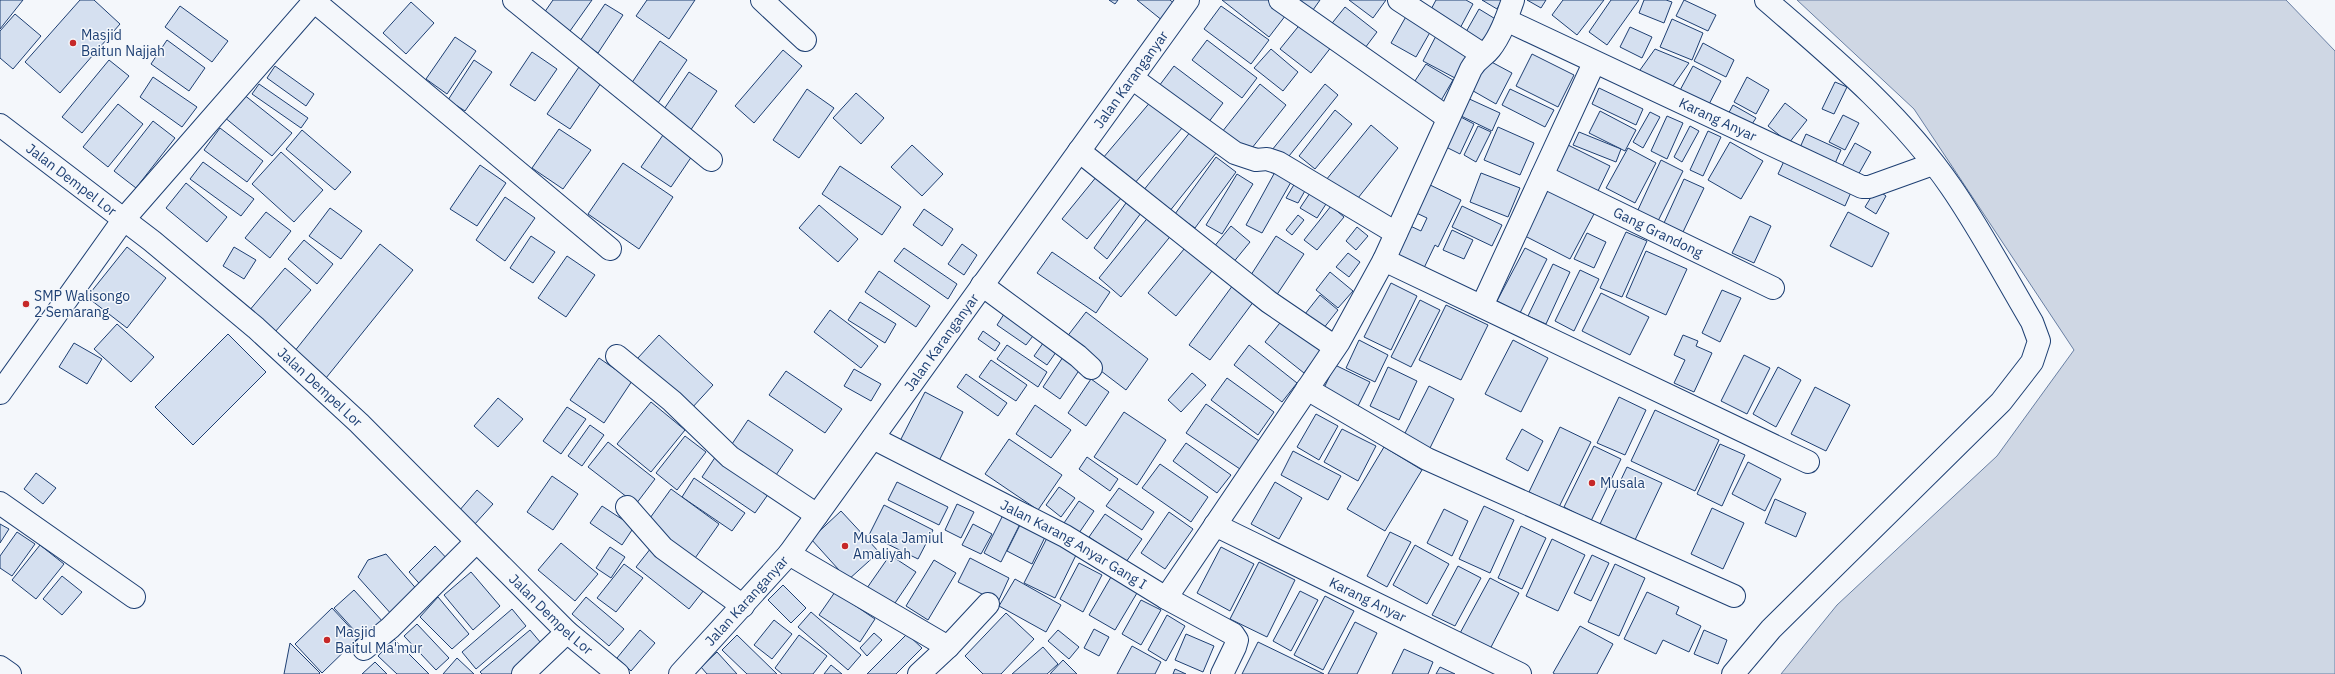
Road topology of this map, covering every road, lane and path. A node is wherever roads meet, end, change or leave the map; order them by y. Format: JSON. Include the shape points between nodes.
{"nodes":[{"id":1,"x":314,"y":0,"type":"edge"},
{"id":2,"x":514,"y":0,"type":"edge"},
{"id":3,"x":762,"y":0,"type":"edge"},
{"id":4,"x":1188,"y":0,"type":"edge"},
{"id":5,"x":1280,"y":0,"type":"edge"},
{"id":6,"x":1399,"y":0,"type":"edge"},
{"id":7,"x":1513,"y":0,"type":"edge"},
{"id":8,"x":1766,"y":0,"type":"edge"},
{"id":9,"x":1506,"y":20,"type":"junction"},
{"id":10,"x":805,"y":40,"type":"dead end"},
{"id":11,"x":1482,"y":54,"type":"junction"},
{"id":12,"x":1594,"y":63,"type":"junction"},
{"id":13,"x":1132,"y":78,"type":"junction"},
{"id":14,"x":1448,"y":118,"type":"junction"},
{"id":15,"x":0,"y":126,"type":"edge"},
{"id":16,"x":1079,"y":151,"type":"junction"},
{"id":17,"x":711,"y":160,"type":"dead end"},
{"id":18,"x":1933,"y":164,"type":"junction"},
{"id":19,"x":1542,"y":176,"type":"junction"},
{"id":20,"x":124,"y":219,"type":"junction"},
{"id":21,"x":1396,"y":233,"type":"junction"},
{"id":22,"x":610,"y":249,"type":"dead end"},
{"id":23,"x":1384,"y":260,"type":"junction"},
{"id":24,"x":982,"y":285,"type":"junction"},
{"id":25,"x":1773,"y":288,"type":"dead end"},
{"id":26,"x":1482,"y":306,"type":"junction"},
{"id":27,"x":1335,"y":347,"type":"junction"},
{"id":28,"x":617,"y":356,"type":"dead end"},
{"id":29,"x":1091,"y":368,"type":"dead end"},
{"id":30,"x":1307,"y":389,"type":"junction"},
{"id":31,"x":0,"y":393,"type":"edge"},
{"id":32,"x":873,"y":438,"type":"junction"},
{"id":33,"x":1808,"y":462,"type":"dead end"},
{"id":34,"x":0,"y":503,"type":"edge"},
{"id":35,"x":627,"y":507,"type":"dead end"},
{"id":36,"x":817,"y":515,"type":"junction"},
{"id":37,"x":1215,"y":525,"type":"junction"},
{"id":38,"x":476,"y":542,"type":"junction"},
{"id":39,"x":789,"y":554,"type":"junction"},
{"id":40,"x":1734,"y":596,"type":"dead end"},
{"id":41,"x":134,"y":597,"type":"dead end"},
{"id":42,"x":1166,"y":598,"type":"junction"},
{"id":43,"x":988,"y":604,"type":"dead end"},
{"id":44,"x":743,"y":606,"type":"junction"},
{"id":45,"x":567,"y":632,"type":"junction"},
{"id":46,"x":948,"y":647,"type":"junction"},
{"id":47,"x":364,"y":649,"type":"dead end"},
{"id":48,"x":0,"y":667,"type":"edge"},
{"id":49,"x":10,"y":674,"type":"edge"},
{"id":50,"x":523,"y":674,"type":"edge"},
{"id":51,"x":618,"y":674,"type":"edge"},
{"id":52,"x":680,"y":674,"type":"edge"},
{"id":53,"x":918,"y":674,"type":"edge"},
{"id":54,"x":1222,"y":674,"type":"edge"},
{"id":55,"x":1520,"y":674,"type":"edge"},
{"id":56,"x":1733,"y":674,"type":"edge"}],
"edges":[{"from":1,"to":20,"type":"street"},
{"from":1,"to":22,"type":"street"},
{"from":2,"to":17,"type":"street"},
{"from":3,"to":10,"type":"street"},
{"from":4,"to":13,"type":"street","name":"Jalan Karanganyar"},
{"from":5,"to":14,"type":"street"},
{"from":6,"to":11,"type":"street"},
{"from":7,"to":9,"type":"street"},
{"from":8,"to":18,"type":"street","via":[[1837,61],[1877,100]]},
{"from":9,"to":11,"type":"street","via":[[1491,48]]},
{"from":9,"to":12,"type":"street","name":"Karang Anyar"},
{"from":11,"to":14,"type":"street","via":[[1476,60]]},
{"from":12,"to":18,"type":"street","name":"Karang Anyar","via":[[1862,187],[1869,187]]},
{"from":12,"to":19,"type":"street"},
{"from":13,"to":16,"type":"street","name":"Jalan Karanganyar"},
{"from":13,"to":21,"type":"street","via":[[1235,153],[1256,160],[1267,159],[1279,163]]},
{"from":14,"to":21,"type":"street"},
{"from":15,"to":20,"type":"street","name":"Jalan Dempel Lor"},
{"from":16,"to":24,"type":"street","name":"Jalan Karanganyar"},
{"from":16,"to":27,"type":"street","via":[[1270,302]]},
{"from":18,"to":56,"type":"street","via":[[1952,187],[2032,322],[2039,341],[2032,362],[2001,402],[1771,629]]},
{"from":19,"to":25,"type":"street","name":"Gang Grandong"},
{"from":19,"to":26,"type":"street"},
{"from":20,"to":31,"type":"street"},
{"from":20,"to":38,"type":"street","name":"Jalan Dempel Lor","via":[[256,328],[348,413]]},
{"from":21,"to":23,"type":"street"},
{"from":23,"to":26,"type":"street"},
{"from":23,"to":27,"type":"street"},
{"from":24,"to":29,"type":"street"},
{"from":24,"to":32,"type":"street","name":"Jalan Karanganyar"},
{"from":26,"to":33,"type":"street"},
{"from":27,"to":30,"type":"street"},
{"from":28,"to":36,"type":"street","via":[[672,401],[730,457]]},
{"from":30,"to":37,"type":"street"},
{"from":30,"to":40,"type":"street","via":[[1427,459]]},
{"from":32,"to":36,"type":"street","name":"Jalan Karanganyar"},
{"from":32,"to":42,"type":"street","name":"Jalan Karang Anyar Gang I","via":[[1065,536]]},
{"from":34,"to":41,"type":"street"},
{"from":35,"to":44,"type":"street","via":[[662,548]]},
{"from":36,"to":39,"type":"street","name":"Jalan Karanganyar"},
{"from":37,"to":42,"type":"street"},
{"from":37,"to":55,"type":"street","name":"Karang Anyar"},
{"from":38,"to":45,"type":"street","name":"Jalan Dempel Lor"},
{"from":38,"to":47,"type":"street","via":[[390,628]]},
{"from":39,"to":44,"type":"street","name":"Jalan Karanganyar"},
{"from":39,"to":46,"type":"street"},
{"from":42,"to":54,"type":"street","name":"Jalan Karang Anyar Gang I","via":[[1233,634],[1237,640],[1236,647]]},
{"from":43,"to":46,"type":"street"},
{"from":44,"to":52,"type":"street","name":"Jalan Karanganyar"},
{"from":45,"to":50,"type":"street"},
{"from":45,"to":51,"type":"street","name":"Jalan Dempel Lor"},
{"from":46,"to":53,"type":"street"},
{"from":48,"to":49,"type":"street"}]}
